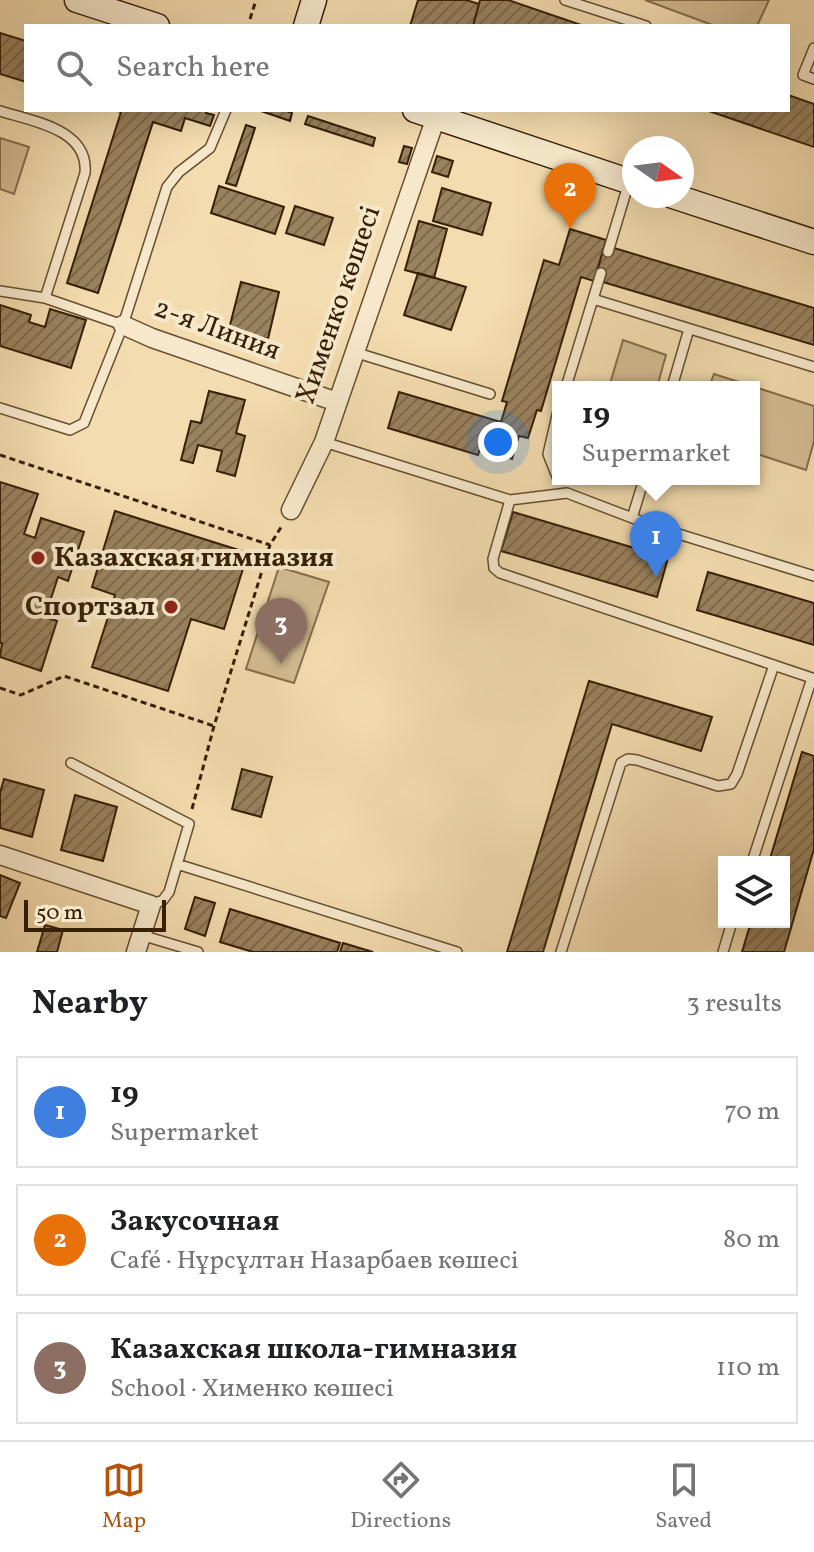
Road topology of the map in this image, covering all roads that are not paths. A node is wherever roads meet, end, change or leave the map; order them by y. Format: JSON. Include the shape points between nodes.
{"nodes":[{"id":1,"x":77,"y":0,"type":"edge"},
{"id":2,"x":314,"y":0,"type":"edge"},
{"id":3,"x":565,"y":0,"type":"edge"},
{"id":4,"x":151,"y":24,"type":"edge"},
{"id":5,"x":307,"y":24,"type":"edge"},
{"id":6,"x":640,"y":24,"type":"edge"},
{"id":7,"x":814,"y":48,"type":"edge"},
{"id":8,"x":814,"y":79,"type":"edge"},
{"id":9,"x":0,"y":111,"type":"edge"},
{"id":10,"x":225,"y":112,"type":"edge"},
{"id":11,"x":425,"y":114,"type":"edge"},
{"id":12,"x":622,"y":180,"type":"edge"},
{"id":13,"x":694,"y":203,"type":"edge"},
{"id":14,"x":623,"y":208,"type":"edge"},
{"id":15,"x":814,"y":242,"type":"edge"},
{"id":16,"x":608,"y":252,"type":"dead end"},
{"id":17,"x":601,"y":273,"type":"dead end"},
{"id":18,"x":0,"y":291,"type":"edge"},
{"id":19,"x":45,"y":298,"type":"junction"},
{"id":20,"x":593,"y":299,"type":"junction"},
{"id":21,"x":123,"y":325,"type":"junction"},
{"id":22,"x":689,"y":329,"type":"junction"},
{"id":23,"x":354,"y":352,"type":"junction"},
{"id":24,"x":814,"y":367,"type":"edge"},
{"id":25,"x":568,"y":381,"type":"edge"},
{"id":26,"x":674,"y":381,"type":"edge"},
{"id":27,"x":490,"y":394,"type":"dead end"},
{"id":28,"x":337,"y":402,"type":"junction"},
{"id":29,"x":0,"y":408,"type":"edge"},
{"id":30,"x":552,"y":437,"type":"edge"},
{"id":31,"x":324,"y":442,"type":"junction"},
{"id":32,"x":552,"y":464,"type":"edge"},
{"id":33,"x":562,"y":485,"type":"edge"},
{"id":34,"x":642,"y":485,"type":"edge"},
{"id":35,"x":567,"y":493,"type":"junction"},
{"id":36,"x":510,"y":500,"type":"junction"},
{"id":37,"x":291,"y":510,"type":"road end"},
{"id":38,"x":632,"y":518,"type":"junction"},
{"id":39,"x":814,"y":576,"type":"edge"},
{"id":40,"x":774,"y":665,"type":"junction"},
{"id":41,"x":813,"y":678,"type":"edge"},
{"id":42,"x":71,"y":763,"type":"dead end"},
{"id":43,"x":0,"y":855,"type":"edge"},
{"id":44,"x":754,"y":856,"type":"edge"},
{"id":45,"x":177,"y":864,"type":"junction"},
{"id":46,"x":151,"y":905,"type":"junction"},
{"id":47,"x":730,"y":928,"type":"edge"},
{"id":48,"x":138,"y":944,"type":"edge"},
{"id":49,"x":198,"y":952,"type":"edge"},
{"id":50,"x":457,"y":952,"type":"edge"},
{"id":51,"x":561,"y":952,"type":"edge"},
{"id":52,"x":723,"y":952,"type":"edge"}],
"edges":[{"from":1,"to":4,"type":"main road"},
{"from":2,"to":5,"type":"main road"},
{"from":3,"to":6,"type":"lane"},
{"from":7,"to":8,"type":"lane","via":[[803,75]]},
{"from":9,"to":19,"type":"lane","via":[[61,132],[85,156],[85,173]]},
{"from":10,"to":21,"type":"lane","via":[[210,148],[167,187]]},
{"from":11,"to":12,"type":"main road"},
{"from":11,"to":23,"type":"street","name":"Хименко көшесі"},
{"from":13,"to":15,"type":"main road"},
{"from":14,"to":16,"type":"lane"},
{"from":17,"to":20,"type":"lane"},
{"from":18,"to":19,"type":"lane"},
{"from":19,"to":21,"type":"lane"},
{"from":20,"to":22,"type":"lane"},
{"from":20,"to":25,"type":"lane"},
{"from":21,"to":28,"type":"street","name":"2-я Линия"},
{"from":21,"to":29,"type":"lane","via":[[88,416],[78,428]]},
{"from":22,"to":24,"type":"lane"},
{"from":22,"to":26,"type":"lane"},
{"from":23,"to":27,"type":"lane"},
{"from":23,"to":28,"type":"street","name":"Хименко көшесі"},
{"from":28,"to":31,"type":"street","name":"Хименко көшесі"},
{"from":30,"to":32,"type":"lane"},
{"from":31,"to":36,"type":"lane"},
{"from":31,"to":37,"type":"street","name":"Хименко көшесі"},
{"from":33,"to":35,"type":"lane"},
{"from":34,"to":38,"type":"lane"},
{"from":35,"to":36,"type":"lane"},
{"from":35,"to":38,"type":"lane"},
{"from":36,"to":40,"type":"lane","via":[[493,559],[500,573]]},
{"from":38,"to":39,"type":"lane"},
{"from":40,"to":41,"type":"lane"},
{"from":40,"to":51,"type":"lane","via":[[731,784],[718,786],[637,760],[621,763]]},
{"from":41,"to":44,"type":"lane"},
{"from":42,"to":45,"type":"lane","via":[[189,824]]},
{"from":43,"to":46,"type":"street"},
{"from":45,"to":46,"type":"lane","via":[[166,897]]},
{"from":45,"to":50,"type":"lane"},
{"from":46,"to":48,"type":"street"},
{"from":47,"to":52,"type":"lane"},
{"from":48,"to":49,"type":"lane"}]}
